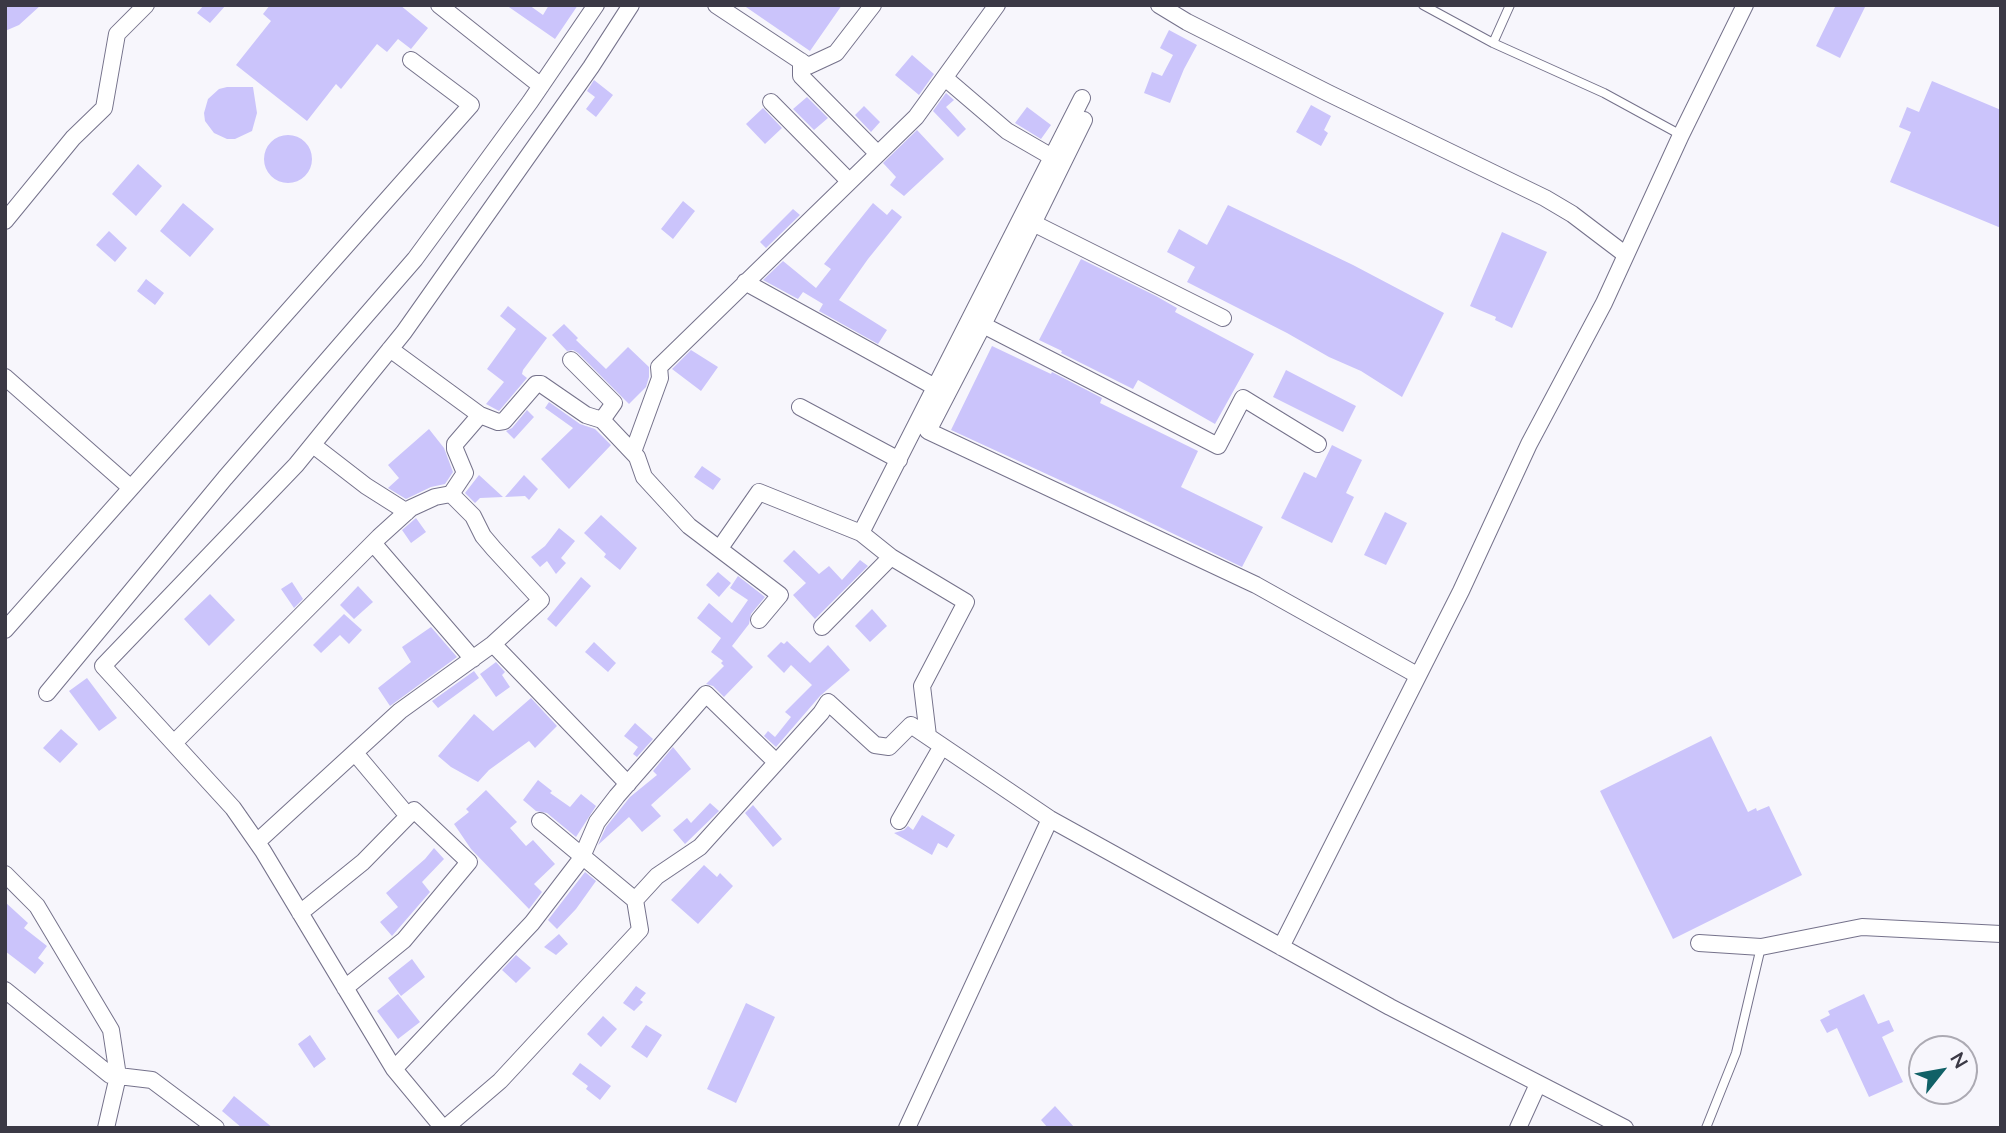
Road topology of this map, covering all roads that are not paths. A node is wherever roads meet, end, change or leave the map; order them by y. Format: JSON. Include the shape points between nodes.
{"nodes":[{"id":1,"x":146,"y":5,"type":"edge"},
{"id":2,"x":439,"y":5,"type":"edge"},
{"id":3,"x":596,"y":5,"type":"edge"},
{"id":4,"x":631,"y":5,"type":"edge"},
{"id":5,"x":716,"y":5,"type":"edge"},
{"id":6,"x":873,"y":5,"type":"edge"},
{"id":7,"x":997,"y":5,"type":"edge"},
{"id":8,"x":1159,"y":5,"type":"edge"},
{"id":9,"x":1423,"y":5,"type":"edge"},
{"id":10,"x":1510,"y":5,"type":"edge"},
{"id":11,"x":1745,"y":5,"type":"edge"},
{"id":12,"x":1493,"y":43,"type":"junction"},
{"id":13,"x":411,"y":60,"type":"dead end"},
{"id":14,"x":801,"y":61,"type":"junction"},
{"id":15,"x":945,"y":78,"type":"junction"},
{"id":16,"x":541,"y":86,"type":"junction"},
{"id":17,"x":1082,"y":98,"type":"dead end"},
{"id":18,"x":771,"y":102,"type":"dead end"},
{"id":19,"x":1084,"y":120,"type":"dead end"},
{"id":20,"x":1681,"y":135,"type":"junction"},
{"id":21,"x":878,"y":154,"type":"junction"},
{"id":22,"x":1052,"y":157,"type":"junction"},
{"id":23,"x":849,"y":181,"type":"junction"},
{"id":24,"x":5,"y":221,"type":"edge"},
{"id":25,"x":1033,"y":223,"type":"junction"},
{"id":26,"x":1626,"y":255,"type":"junction"},
{"id":27,"x":745,"y":282,"type":"junction"},
{"id":28,"x":1223,"y":318,"type":"dead end"},
{"id":29,"x":983,"y":325,"type":"junction"},
{"id":30,"x":390,"y":349,"type":"junction"},
{"id":31,"x":571,"y":360,"type":"dead end"},
{"id":32,"x":5,"y":377,"type":"edge"},
{"id":33,"x":935,"y":387,"type":"junction"},
{"id":34,"x":800,"y":407,"type":"dead end"},
{"id":35,"x":480,"y":415,"type":"junction"},
{"id":36,"x":602,"y":420,"type":"junction"},
{"id":37,"x":1318,"y":444,"type":"dead end"},
{"id":38,"x":313,"y":445,"type":"junction"},
{"id":39,"x":633,"y":452,"type":"junction"},
{"id":40,"x":899,"y":460,"type":"junction"},
{"id":41,"x":131,"y":488,"type":"junction"},
{"id":42,"x":451,"y":494,"type":"junction"},
{"id":43,"x":407,"y":512,"type":"junction"},
{"id":44,"x":861,"y":533,"type":"junction"},
{"id":45,"x":373,"y":544,"type":"junction"},
{"id":46,"x":720,"y":548,"type":"junction"},
{"id":47,"x":891,"y":557,"type":"junction"},
{"id":48,"x":759,"y":620,"type":"dead end"},
{"id":49,"x":822,"y":627,"type":"dead end"},
{"id":50,"x":5,"y":630,"type":"edge"},
{"id":51,"x":493,"y":644,"type":"junction"},
{"id":52,"x":473,"y":659,"type":"junction"},
{"id":53,"x":1417,"y":675,"type":"junction"},
{"id":54,"x":47,"y":693,"type":"dead end"},
{"id":55,"x":928,"y":736,"type":"junction"},
{"id":56,"x":174,"y":743,"type":"junction"},
{"id":57,"x":942,"y":746,"type":"junction"},
{"id":58,"x":355,"y":752,"type":"junction"},
{"id":59,"x":776,"y":762,"type":"junction"},
{"id":60,"x":628,"y":784,"type":"junction"},
{"id":61,"x":408,"y":816,"type":"junction"},
{"id":62,"x":1051,"y":819,"type":"junction"},
{"id":63,"x":540,"y":821,"type":"dead end"},
{"id":64,"x":899,"y":821,"type":"dead end"},
{"id":65,"x":257,"y":842,"type":"junction"},
{"id":66,"x":582,"y":856,"type":"junction"},
{"id":67,"x":5,"y":874,"type":"edge"},
{"id":68,"x":635,"y":900,"type":"junction"},
{"id":69,"x":300,"y":913,"type":"junction"},
{"id":70,"x":2001,"y":934,"type":"edge"},
{"id":71,"x":1699,"y":943,"type":"dead end"},
{"id":72,"x":1281,"y":947,"type":"junction"},
{"id":73,"x":1761,"y":947,"type":"junction"},
{"id":74,"x":345,"y":988,"type":"junction"},
{"id":75,"x":5,"y":990,"type":"edge"},
{"id":76,"x":394,"y":1069,"type":"junction"},
{"id":77,"x":118,"y":1076,"type":"junction"},
{"id":78,"x":1538,"y":1084,"type":"junction"},
{"id":79,"x":106,"y":1128,"type":"edge"},
{"id":80,"x":216,"y":1128,"type":"edge"},
{"id":81,"x":444,"y":1128,"type":"edge"},
{"id":82,"x":907,"y":1128,"type":"edge"},
{"id":83,"x":1518,"y":1128,"type":"edge"},
{"id":84,"x":1625,"y":1128,"type":"edge"},
{"id":85,"x":1706,"y":1128,"type":"edge"}],
"edges":[{"from":1,"to":24,"type":"street","via":[[117,34],[104,108],[73,138]]},
{"from":2,"to":16,"type":"street"},
{"from":3,"to":16,"type":"street"},
{"from":4,"to":30,"type":"street"},
{"from":5,"to":14,"type":"street"},
{"from":6,"to":14,"type":"street","via":[[836,53],[808,66]]},
{"from":7,"to":15,"type":"street"},
{"from":8,"to":26,"type":"street","via":[[1545,198]]},
{"from":9,"to":12,"type":"lane"},
{"from":10,"to":12,"type":"lane"},
{"from":11,"to":20,"type":"street"},
{"from":12,"to":20,"type":"lane","via":[[1604,93]]},
{"from":13,"to":41,"type":"street","via":[[471,105]]},
{"from":14,"to":21,"type":"street","via":[[801,76]]},
{"from":15,"to":21,"type":"street","via":[[916,117]]},
{"from":15,"to":22,"type":"street","via":[[1007,131]]},
{"from":16,"to":54,"type":"street","via":[[415,259]]},
{"from":17,"to":22,"type":"street"},
{"from":18,"to":23,"type":"street"},
{"from":19,"to":25,"type":"street"},
{"from":20,"to":26,"type":"street"},
{"from":21,"to":23,"type":"street"},
{"from":22,"to":33,"type":"street"},
{"from":23,"to":27,"type":"street"},
{"from":25,"to":28,"type":"street"},
{"from":25,"to":29,"type":"street"},
{"from":26,"to":53,"type":"street"},
{"from":27,"to":33,"type":"street"},
{"from":27,"to":39,"type":"street","via":[[659,367],[660,378]]},
{"from":29,"to":37,"type":"street","via":[[1218,446],[1243,398]]},
{"from":29,"to":53,"type":"street","via":[[928,431],[1255,585]]},
{"from":30,"to":35,"type":"street"},
{"from":30,"to":38,"type":"street"},
{"from":31,"to":36,"type":"street","via":[[614,403]]},
{"from":32,"to":41,"type":"street"},
{"from":33,"to":40,"type":"street"},
{"from":34,"to":40,"type":"street"},
{"from":35,"to":36,"type":"street","via":[[504,421],[536,384],[541,384],[586,415]]},
{"from":35,"to":42,"type":"street","via":[[455,444],[465,472]]},
{"from":36,"to":39,"type":"street"},
{"from":38,"to":43,"type":"street"},
{"from":38,"to":56,"type":"street","via":[[103,666]]},
{"from":39,"to":46,"type":"street","via":[[644,477],[664,500]]},
{"from":40,"to":44,"type":"street"},
{"from":41,"to":50,"type":"street"},
{"from":42,"to":43,"type":"street"},
{"from":42,"to":51,"type":"street","via":[[541,600]]},
{"from":43,"to":45,"type":"street"},
{"from":44,"to":46,"type":"street","via":[[759,492]]},
{"from":44,"to":47,"type":"street"},
{"from":45,"to":52,"type":"street"},
{"from":45,"to":56,"type":"street"},
{"from":46,"to":48,"type":"street","via":[[780,595]]},
{"from":47,"to":49,"type":"street"},
{"from":47,"to":55,"type":"street","via":[[967,602],[922,686]]},
{"from":51,"to":52,"type":"street"},
{"from":51,"to":60,"type":"street"},
{"from":52,"to":58,"type":"street","via":[[400,711]]},
{"from":53,"to":72,"type":"street"},
{"from":55,"to":57,"type":"street"},
{"from":55,"to":59,"type":"street","via":[[912,725],[890,747],[875,745],[828,702]]},
{"from":56,"to":65,"type":"street"},
{"from":57,"to":62,"type":"street"},
{"from":57,"to":64,"type":"street"},
{"from":58,"to":61,"type":"street"},
{"from":58,"to":65,"type":"street"},
{"from":59,"to":60,"type":"street","via":[[706,694]]},
{"from":59,"to":68,"type":"street","via":[[700,847],[657,876]]},
{"from":60,"to":66,"type":"street","via":[[597,822]]},
{"from":61,"to":69,"type":"street","via":[[363,862]]},
{"from":61,"to":74,"type":"street","via":[[414,810],[469,862],[404,940]]},
{"from":62,"to":72,"type":"street"},
{"from":62,"to":82,"type":"street"},
{"from":63,"to":66,"type":"street"},
{"from":65,"to":69,"type":"street"},
{"from":66,"to":68,"type":"street"},
{"from":66,"to":76,"type":"street","via":[[531,923]]},
{"from":67,"to":77,"type":"street","via":[[37,906],[111,1030]]},
{"from":68,"to":81,"type":"street","via":[[640,930],[500,1081]]},
{"from":69,"to":74,"type":"street"},
{"from":70,"to":73,"type":"street","via":[[1862,927]]},
{"from":71,"to":73,"type":"street"},
{"from":72,"to":78,"type":"street"},
{"from":73,"to":85,"type":"lane","via":[[1736,1053]]},
{"from":74,"to":76,"type":"street"},
{"from":75,"to":77,"type":"street","via":[[110,1075]]},
{"from":76,"to":81,"type":"street"},
{"from":77,"to":79,"type":"street"},
{"from":77,"to":80,"type":"street","via":[[152,1080]]},
{"from":78,"to":83,"type":"street"},
{"from":78,"to":84,"type":"street"}]}
